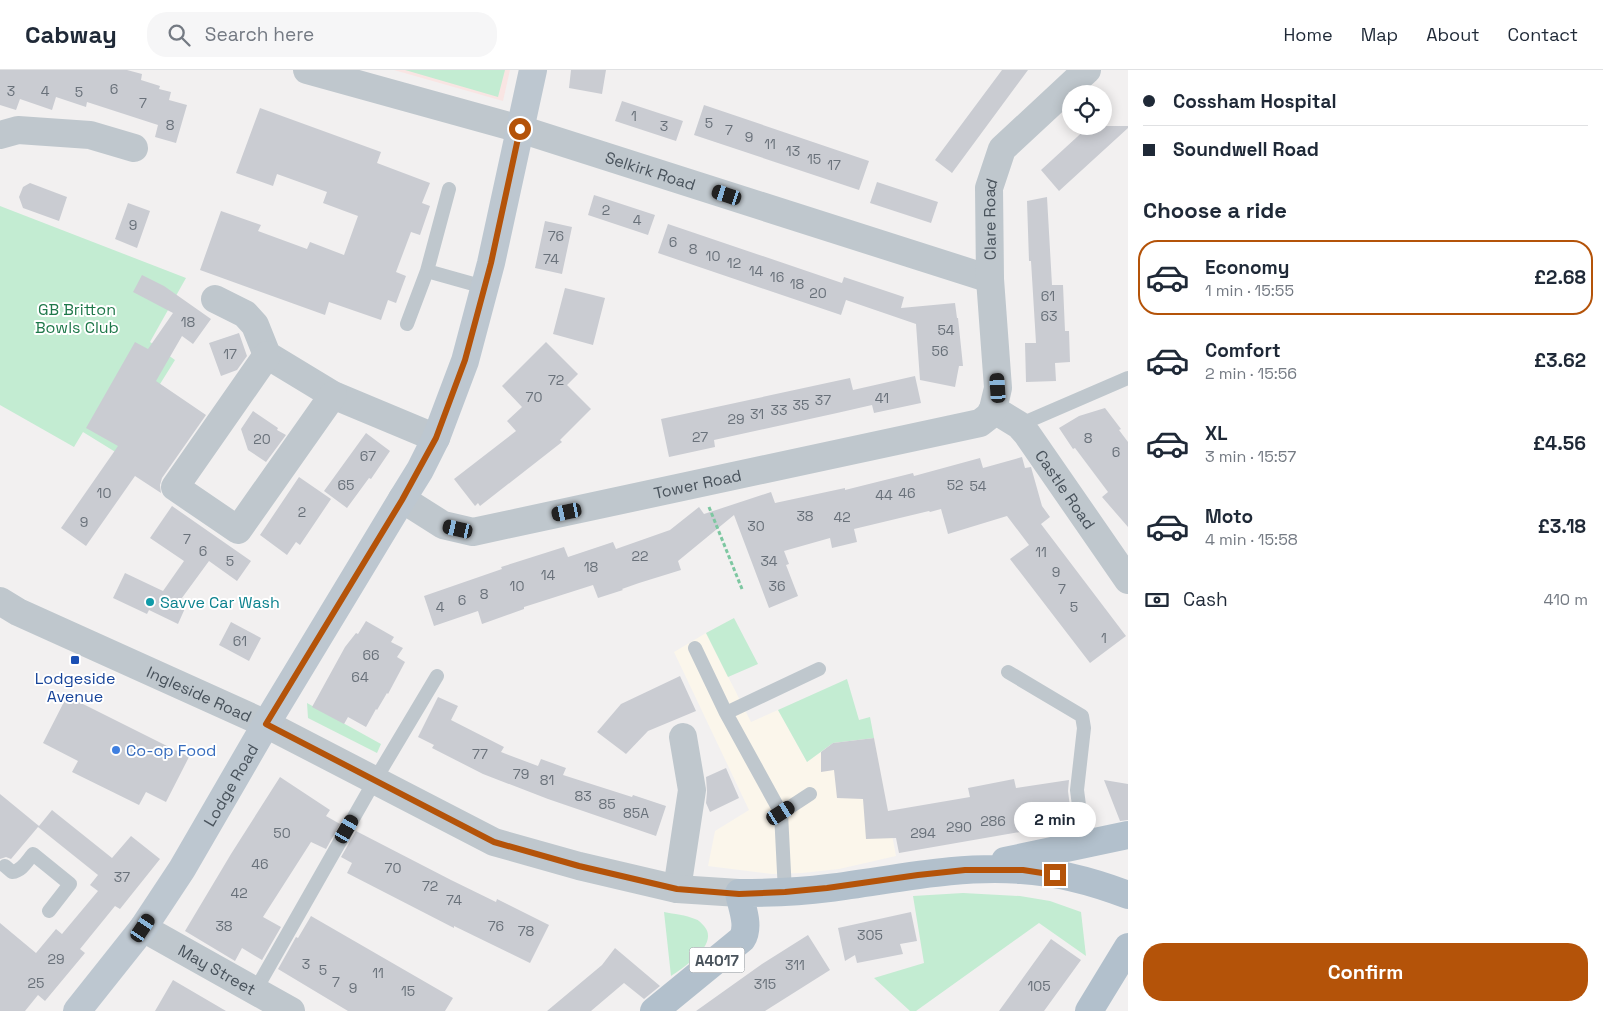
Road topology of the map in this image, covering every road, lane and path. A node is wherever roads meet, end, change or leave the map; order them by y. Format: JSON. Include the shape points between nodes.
{"nodes":[{"id":1,"x":307,"y":70,"type":"edge"},
{"id":2,"x":533,"y":70,"type":"edge"},
{"id":3,"x":1087,"y":70,"type":"edge"},
{"id":4,"x":520,"y":129,"type":"junction"},
{"id":5,"x":0,"y":135,"type":"edge"},
{"id":6,"x":134,"y":148,"type":"dead end"},
{"id":7,"x":449,"y":189,"type":"dead end"},
{"id":8,"x":427,"y":271,"type":"junction"},
{"id":9,"x":990,"y":279,"type":"junction"},
{"id":10,"x":484,"y":287,"type":"junction"},
{"id":11,"x":215,"y":299,"type":"dead end"},
{"id":12,"x":407,"y":324,"type":"dead end"},
{"id":13,"x":267,"y":355,"type":"junction"},
{"id":14,"x":1128,"y":378,"type":"edge"},
{"id":15,"x":333,"y":395,"type":"junction"},
{"id":16,"x":993,"y":409,"type":"junction"},
{"id":17,"x":1019,"y":425,"type":"junction"},
{"id":18,"x":436,"y":438,"type":"junction"},
{"id":19,"x":700,"y":484,"type":"junction"},
{"id":20,"x":402,"y":500,"type":"junction"},
{"id":21,"x":1128,"y":580,"type":"edge"},
{"id":22,"x":742,"y":589,"type":"dead end"},
{"id":23,"x":0,"y":601,"type":"edge"},
{"id":24,"x":695,"y":648,"type":"dead end"},
{"id":25,"x":819,"y":669,"type":"dead end"},
{"id":26,"x":1008,"y":672,"type":"dead end"},
{"id":27,"x":437,"y":676,"type":"dead end"},
{"id":28,"x":726,"y":713,"type":"junction"},
{"id":29,"x":266,"y":724,"type":"junction"},
{"id":30,"x":683,"y":736,"type":"dead end"},
{"id":31,"x":375,"y":780,"type":"junction"},
{"id":32,"x":810,"y":794,"type":"dead end"},
{"id":33,"x":781,"y":813,"type":"junction"},
{"id":34,"x":1128,"y":835,"type":"edge"},
{"id":35,"x":1084,"y":844,"type":"junction"},
{"id":36,"x":5,"y":866,"type":"dead end"},
{"id":37,"x":965,"y":870,"type":"junction"},
{"id":38,"x":677,"y":889,"type":"junction"},
{"id":39,"x":785,"y":892,"type":"junction"},
{"id":40,"x":739,"y":894,"type":"junction"},
{"id":41,"x":1128,"y":895,"type":"edge"},
{"id":42,"x":49,"y":911,"type":"dead end"},
{"id":43,"x":143,"y":928,"type":"junction"},
{"id":44,"x":1128,"y":947,"type":"edge"},
{"id":45,"x":255,"y":991,"type":"junction"},
{"id":46,"x":77,"y":1011,"type":"edge"},
{"id":47,"x":291,"y":1011,"type":"edge"},
{"id":48,"x":654,"y":1011,"type":"edge"},
{"id":49,"x":1089,"y":1011,"type":"edge"}],
"edges":[{"from":1,"to":4,"type":"street","name":"Selkirk Road"},
{"from":2,"to":4,"type":"main road","name":"Lodge Road"},
{"from":3,"to":9,"type":"street","name":"Clare Road","via":[[1002,149],[989,188]]},
{"from":4,"to":9,"type":"street","name":"Selkirk Road"},
{"from":4,"to":10,"type":"main road","name":"Lodge Road"},
{"from":5,"to":6,"type":"street","via":[[18,130],[90,135]]},
{"from":7,"to":8,"type":"lane"},
{"from":8,"to":10,"type":"lane"},
{"from":8,"to":12,"type":"lane"},
{"from":9,"to":16,"type":"street","name":"Clare Road","via":[[998,388]]},
{"from":10,"to":18,"type":"main road","name":"Lodge Road","via":[[465,360]]},
{"from":11,"to":13,"type":"street","via":[[245,314],[255,325]]},
{"from":13,"to":15,"type":"street"},
{"from":13,"to":15,"type":"street","via":[[175,487],[238,530]]},
{"from":14,"to":17,"type":"lane"},
{"from":15,"to":18,"type":"street"},
{"from":16,"to":17,"type":"street","name":"Castle Road"},
{"from":16,"to":19,"type":"street","name":"Tower Road","via":[[980,424]]},
{"from":17,"to":21,"type":"street","name":"Castle Road"},
{"from":18,"to":20,"type":"main road","name":"Lodge Road"},
{"from":19,"to":20,"type":"street","name":"Tower Road","via":[[473,532],[443,525]]},
{"from":19,"to":22,"type":"path"},
{"from":20,"to":29,"type":"main road","name":"Lodge Road"},
{"from":23,"to":29,"type":"street","name":"Ingleside Road"},
{"from":24,"to":28,"type":"lane"},
{"from":25,"to":28,"type":"lane"},
{"from":26,"to":35,"type":"lane","via":[[1082,716],[1084,728],[1077,790]]},
{"from":27,"to":31,"type":"lane"},
{"from":28,"to":33,"type":"lane"},
{"from":29,"to":31,"type":"street","name":"Ingleside Road"},
{"from":29,"to":43,"type":"main road","name":"Lodge Road","via":[[182,869]]},
{"from":30,"to":38,"type":"street","via":[[692,790]]},
{"from":31,"to":38,"type":"street","name":"Ingleside Road","via":[[494,842]]},
{"from":31,"to":45,"type":"lane"},
{"from":32,"to":33,"type":"lane"},
{"from":33,"to":39,"type":"lane"},
{"from":34,"to":35,"type":"main road"},
{"from":35,"to":37,"type":"main road"},
{"from":36,"to":42,"type":"lane","via":[[17,872],[33,854],[70,884]]},
{"from":37,"to":39,"type":"main road"},
{"from":37,"to":41,"type":"main road","via":[[1042,872]]},
{"from":38,"to":40,"type":"street","name":"Ingleside Road"},
{"from":39,"to":40,"type":"main road"},
{"from":40,"to":48,"type":"main road","number":"A4017","via":[[746,924],[742,939]]},
{"from":43,"to":45,"type":"street","name":"May Street"},
{"from":43,"to":46,"type":"main road","name":"Lodge Road"},
{"from":44,"to":49,"type":"main road"},
{"from":45,"to":47,"type":"street","name":"May Street"}]}
